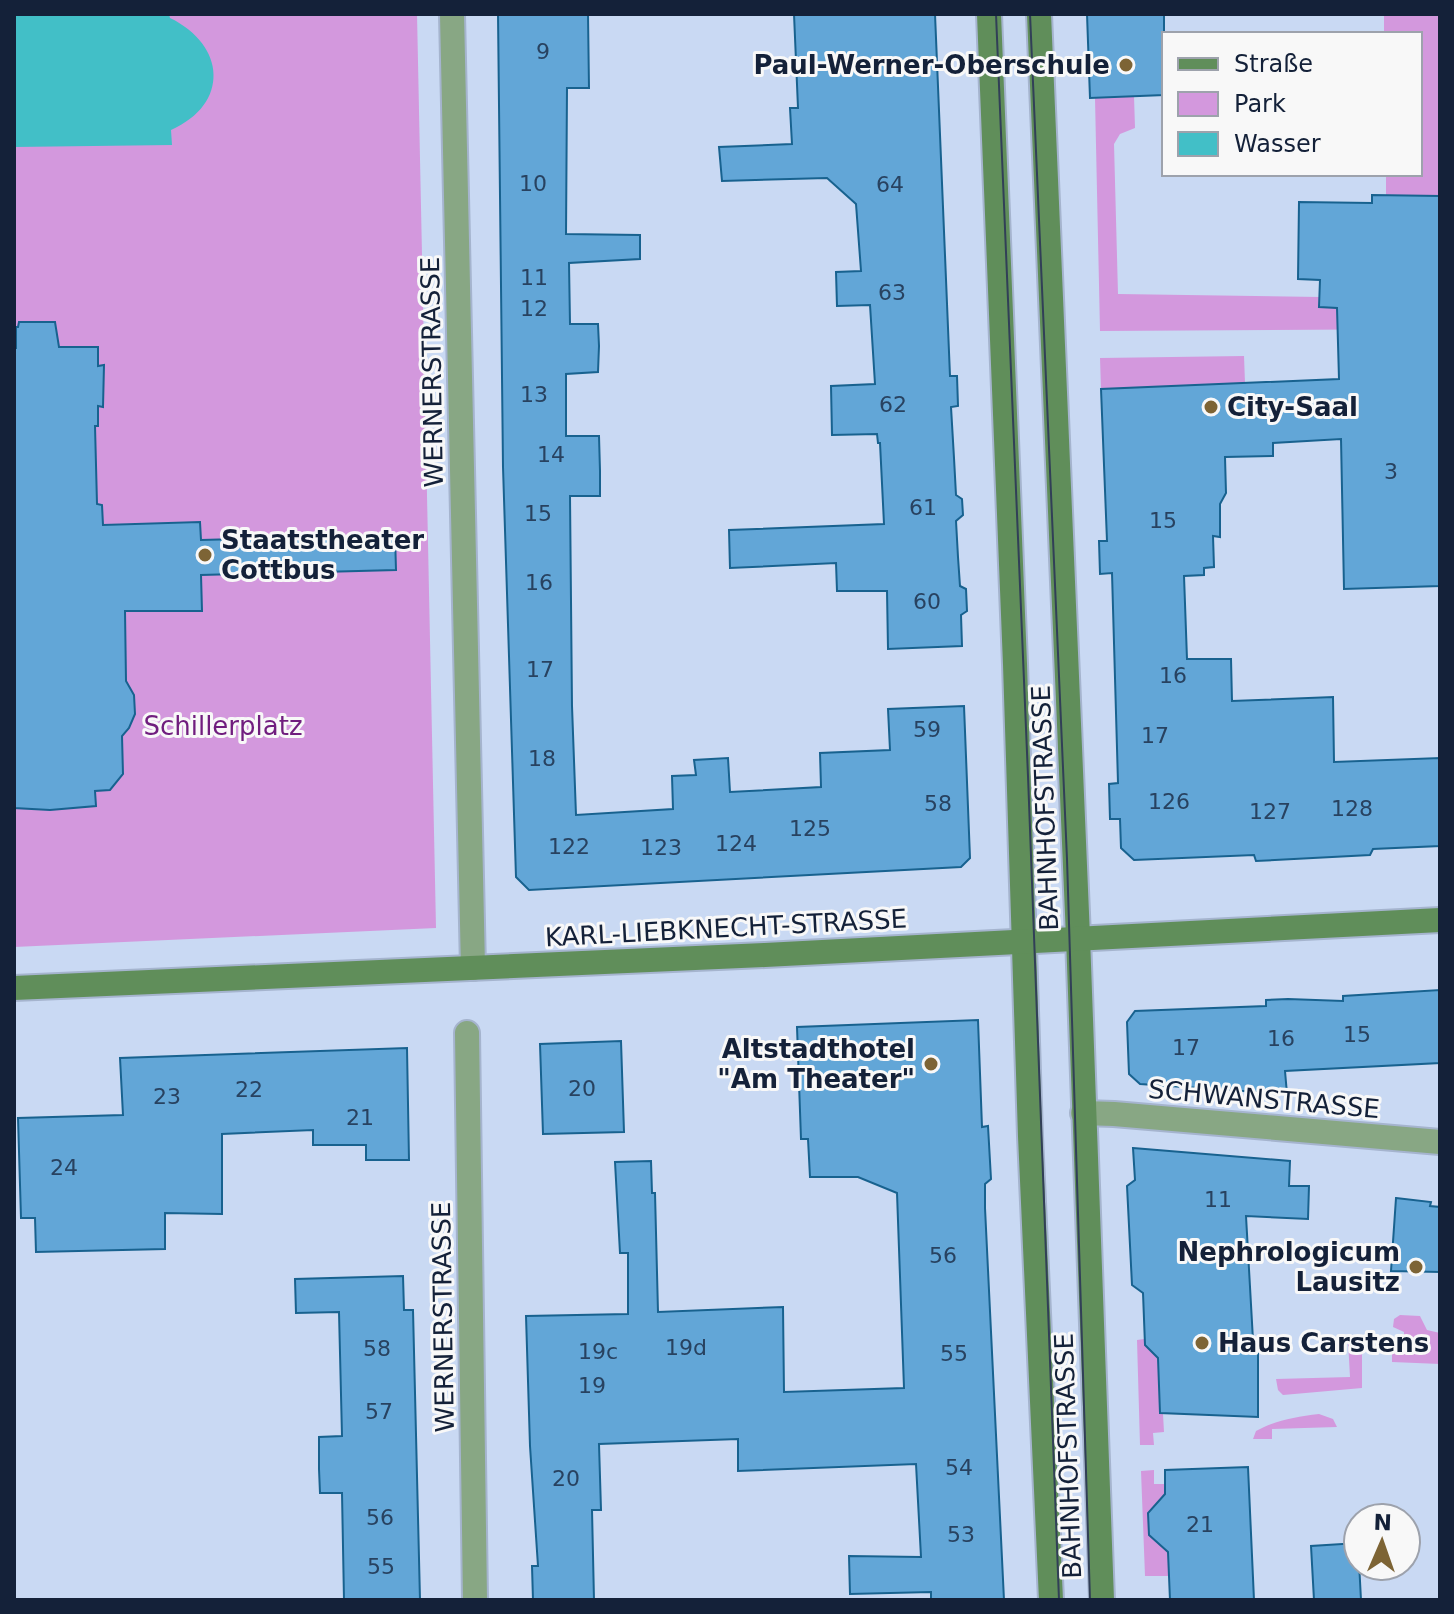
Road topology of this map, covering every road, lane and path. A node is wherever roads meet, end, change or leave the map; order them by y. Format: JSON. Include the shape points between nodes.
{"nodes":[{"id":1,"x":452,"y":14,"type":"edge"},
{"id":2,"x":989,"y":14,"type":"edge"},
{"id":3,"x":1039,"y":14,"type":"edge"},
{"id":4,"x":1440,"y":920,"type":"edge"},
{"id":5,"x":1078,"y":937,"type":"junction"},
{"id":6,"x":1024,"y":940,"type":"junction"},
{"id":7,"x":473,"y":968,"type":"junction"},
{"id":8,"x":14,"y":988,"type":"edge"},
{"id":9,"x":467,"y":1033,"type":"dead end"},
{"id":10,"x":1083,"y":1113,"type":"junction"},
{"id":11,"x":1440,"y":1142,"type":"edge"},
{"id":12,"x":475,"y":1600,"type":"edge"},
{"id":13,"x":1051,"y":1600,"type":"edge"},
{"id":14,"x":1102,"y":1600,"type":"edge"}],
"edges":[{"from":1,"to":7,"type":"street","name":"WERNERSTRASSE"},
{"from":2,"to":6,"type":"street","name":"BAHNHOFSTRASSE"},
{"from":3,"to":5,"type":"street","name":"BAHNHOFSTRASSE"},
{"from":4,"to":5,"type":"street","name":"KARL-LIEBKNECHT-STRASSE"},
{"from":5,"to":6,"type":"street","name":"KARL-LIEBKNECHT-STRASSE"},
{"from":5,"to":10,"type":"street","name":"BAHNHOFSTRASSE"},
{"from":6,"to":7,"type":"street","name":"KARL-LIEBKNECHT-STRASSE"},
{"from":6,"to":13,"type":"street","name":"BAHNHOFSTRASSE"},
{"from":7,"to":8,"type":"street","name":"KARL-LIEBKNECHT-STRASSE"},
{"from":9,"to":12,"type":"street","name":"WERNERSTRASSE"},
{"from":10,"to":11,"type":"street","name":"SCHWANSTRASSE"},
{"from":10,"to":14,"type":"street","name":"BAHNHOFSTRASSE"}]}
